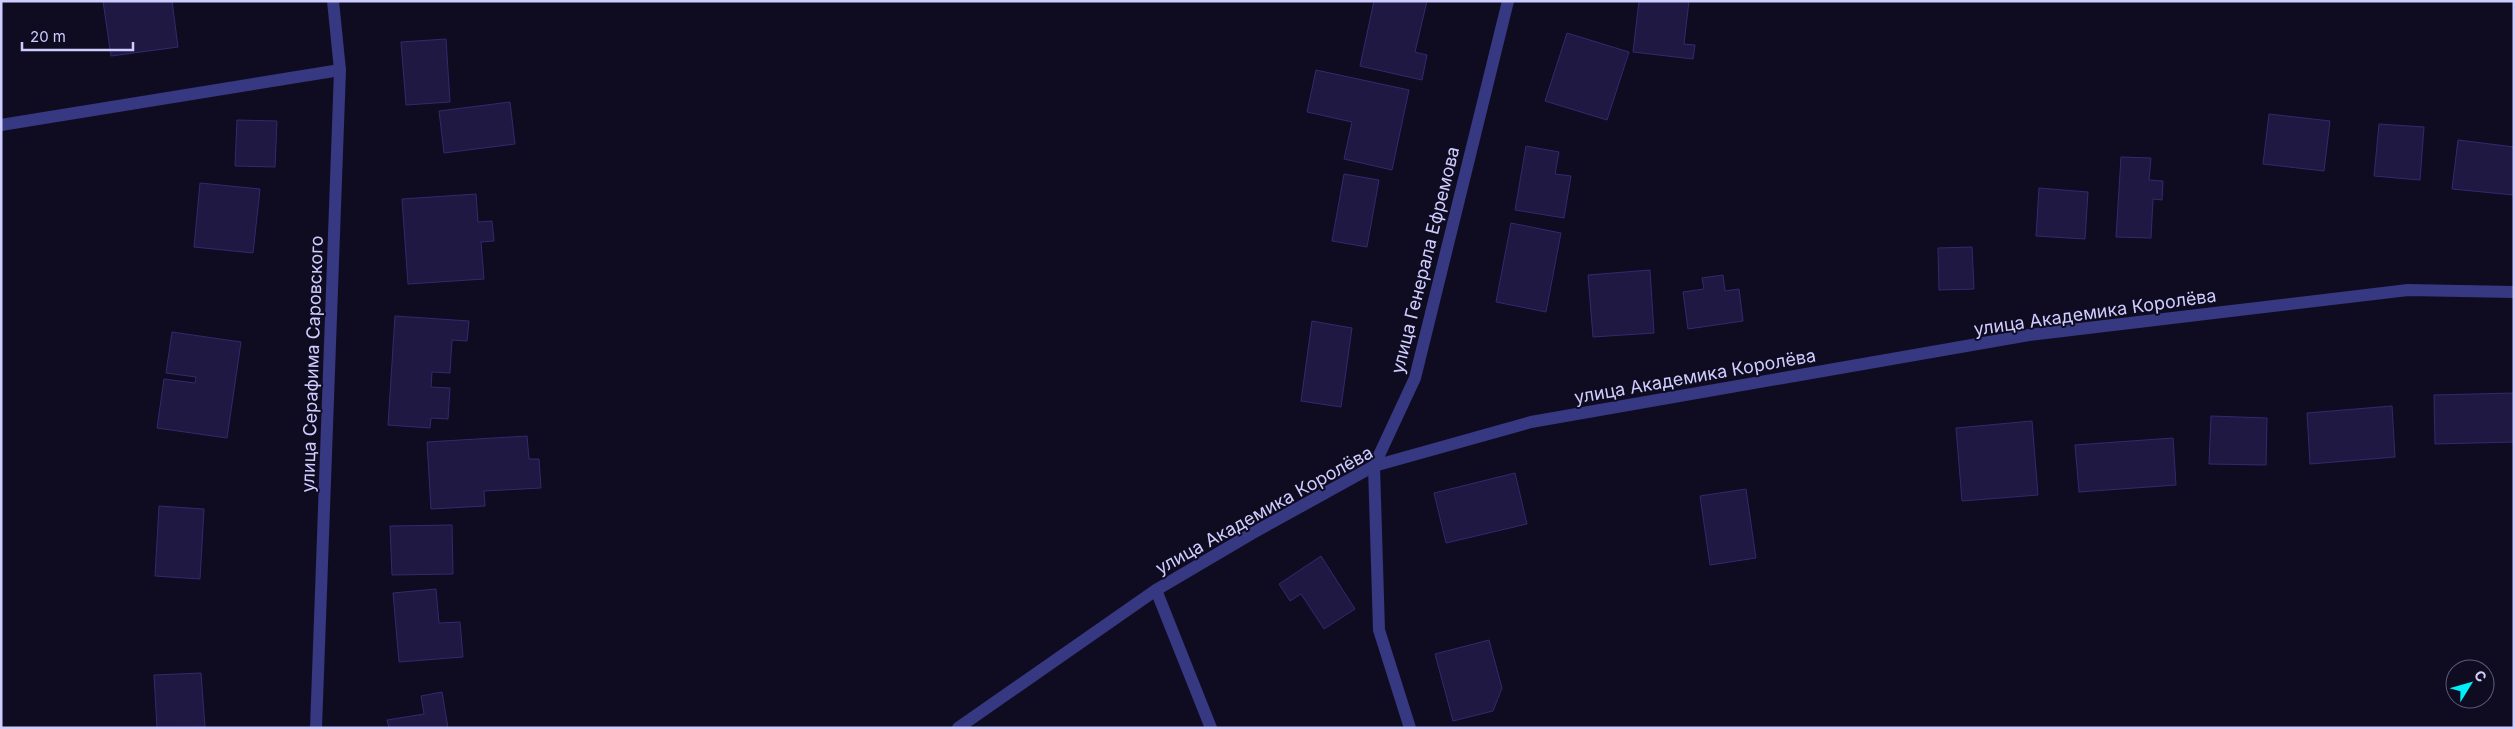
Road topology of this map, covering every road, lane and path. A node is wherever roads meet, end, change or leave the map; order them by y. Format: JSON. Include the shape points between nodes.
{"nodes":[{"id":1,"x":334,"y":1,"type":"edge"},
{"id":2,"x":1508,"y":1,"type":"edge"},
{"id":3,"x":340,"y":70,"type":"junction"},
{"id":4,"x":1,"y":125,"type":"edge"},
{"id":5,"x":2514,"y":292,"type":"edge"},
{"id":6,"x":1374,"y":466,"type":"junction"},
{"id":7,"x":1156,"y":590,"type":"junction"},
{"id":8,"x":316,"y":728,"type":"edge"},
{"id":9,"x":958,"y":728,"type":"edge"},
{"id":10,"x":1211,"y":728,"type":"edge"},
{"id":11,"x":1410,"y":728,"type":"edge"}],
"edges":[{"from":1,"to":3,"type":"street","name":"улица Серафима Саровского"},
{"from":2,"to":6,"type":"street","name":"улица Генерала Ефремова","via":[[1415,378]]},
{"from":3,"to":4,"type":"street"},
{"from":3,"to":8,"type":"street","name":"улица Серафима Саровского"},
{"from":5,"to":6,"type":"street","name":"улица Академика Королёва","via":[[2408,290],[2029,335],[1531,422]]},
{"from":6,"to":7,"type":"street","name":"улица Академика Королёва"},
{"from":6,"to":11,"type":"street","name":"улица Генерала Ефремова","via":[[1379,630]]},
{"from":7,"to":9,"type":"street","name":"улица Академика Королёва"},
{"from":7,"to":10,"type":"street"}]}
